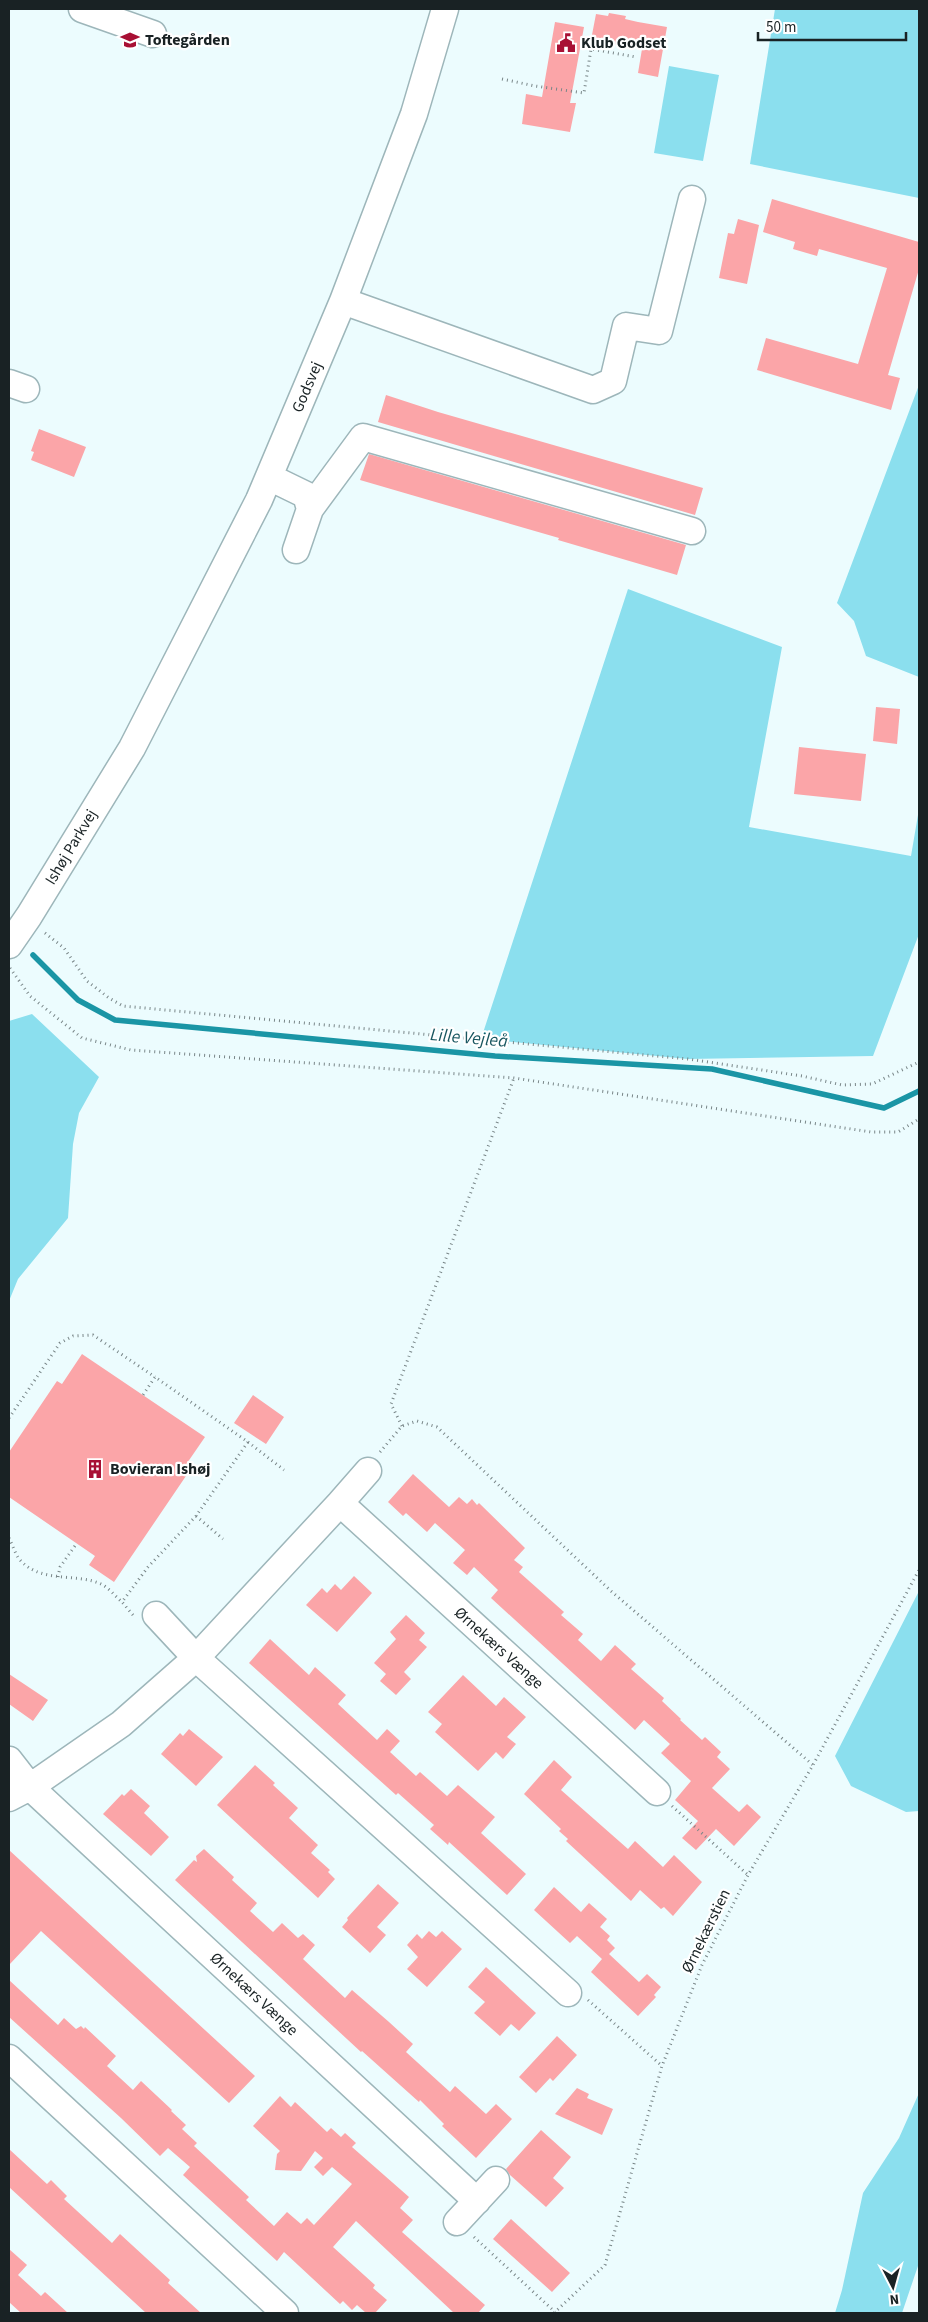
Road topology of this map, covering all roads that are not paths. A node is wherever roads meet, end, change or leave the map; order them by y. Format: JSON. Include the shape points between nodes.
{"nodes":[{"id":1,"x":82,"y":9,"type":"edge"},
{"id":2,"x":445,"y":9,"type":"edge"},
{"id":3,"x":153,"y":34,"type":"dead end"},
{"id":4,"x":692,"y":199,"type":"dead end"},
{"id":5,"x":343,"y":301,"type":"junction"},
{"id":6,"x":269,"y":477,"type":"junction"},
{"id":7,"x":310,"y":509,"type":"junction"},
{"id":8,"x":692,"y":531,"type":"dead end"},
{"id":9,"x":296,"y":550,"type":"dead end"},
{"id":10,"x":132,"y":748,"type":"joint"},
{"id":11,"x":9,"y":945,"type":"edge"},
{"id":12,"x":368,"y":1471,"type":"road end"},
{"id":13,"x":340,"y":1503,"type":"junction"},
{"id":14,"x":147,"y":1618,"type":"road end"},
{"id":15,"x":196,"y":1658,"type":"junction"},
{"id":16,"x":9,"y":1760,"type":"edge"},
{"id":17,"x":657,"y":1792,"type":"road end"},
{"id":18,"x":20,"y":1793,"type":"edge"},
{"id":19,"x":568,"y":1993,"type":"road end"},
{"id":20,"x":9,"y":2058,"type":"edge"},
{"id":21,"x":496,"y":2180,"type":"dead end"},
{"id":22,"x":477,"y":2201,"type":"junction"},
{"id":23,"x":457,"y":2222,"type":"road end"},
{"id":24,"x":285,"y":2313,"type":"edge"}],
"edges":[{"from":1,"to":3,"type":"street"},
{"from":2,"to":5,"type":"street","name":"Godsvej","via":[[414,114]]},
{"from":4,"to":5,"type":"street","via":[[659,331],[626,326],[613,381],[593,390]]},
{"from":5,"to":6,"type":"street","name":"Godsvej"},
{"from":6,"to":7,"type":"street","via":[[306,495]]},
{"from":6,"to":10,"type":"street","name":"Godsvej"},
{"from":7,"to":8,"type":"street","via":[[363,437]]},
{"from":7,"to":9,"type":"street"},
{"from":10,"to":11,"type":"street","name":"Ishøj Parkvej"},
{"from":12,"to":13,"type":"street"},
{"from":13,"to":15,"type":"street"},
{"from":13,"to":17,"type":"street","name":"Ørnekærs Vænge"},
{"from":14,"to":15,"type":"street"},
{"from":15,"to":18,"type":"street","via":[[121,1724]]},
{"from":15,"to":19,"type":"street"},
{"from":16,"to":18,"type":"street","name":"Ørnekærs Vænge"},
{"from":18,"to":22,"type":"street","name":"Ørnekærs Vænge"},
{"from":20,"to":24,"type":"street"},
{"from":21,"to":22,"type":"street"},
{"from":22,"to":23,"type":"street"}]}
